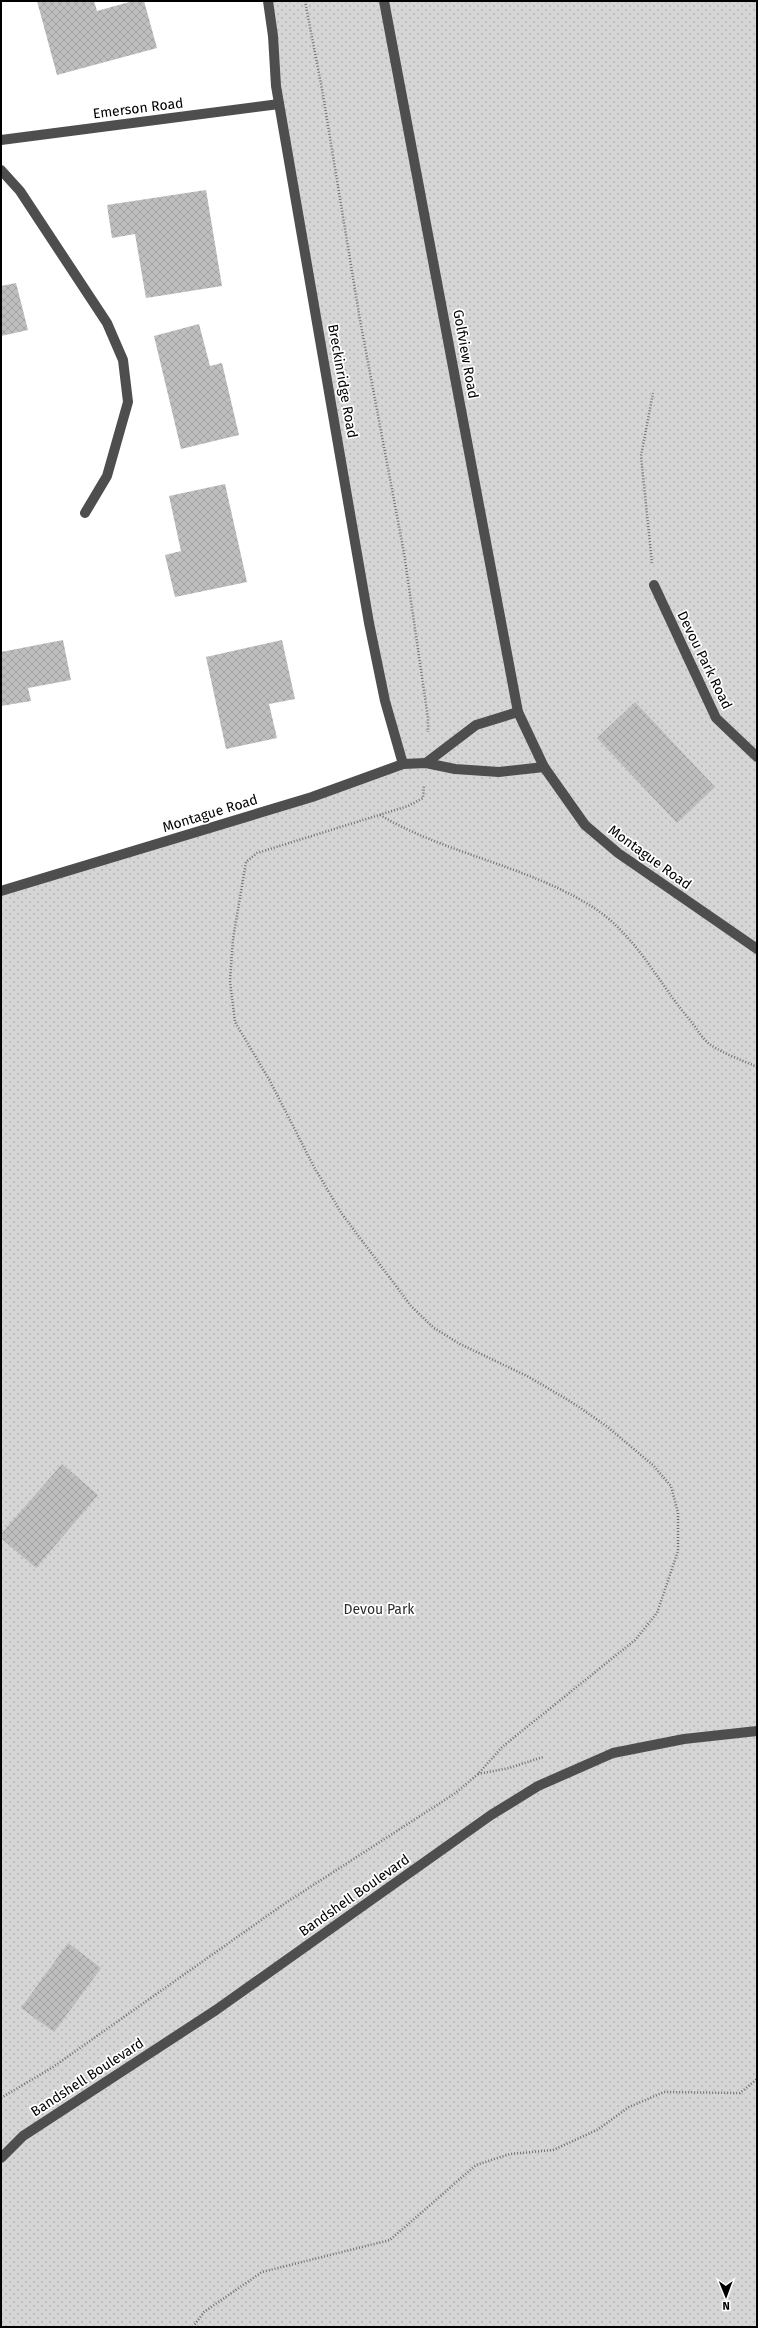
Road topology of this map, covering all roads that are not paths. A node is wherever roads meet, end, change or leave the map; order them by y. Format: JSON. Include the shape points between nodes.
{"nodes":[{"id":1,"x":268,"y":1,"type":"edge"},
{"id":2,"x":384,"y":1,"type":"edge"},
{"id":3,"x":279,"y":104,"type":"junction"},
{"id":4,"x":1,"y":140,"type":"edge"},
{"id":5,"x":1,"y":170,"type":"edge"},
{"id":6,"x":85,"y":513,"type":"dead end"},
{"id":7,"x":654,"y":584,"type":"road end"},
{"id":8,"x":518,"y":712,"type":"junction"},
{"id":9,"x":757,"y":757,"type":"edge"},
{"id":10,"x":426,"y":763,"type":"junction"},
{"id":11,"x":403,"y":764,"type":"junction"},
{"id":12,"x":544,"y":767,"type":"junction"},
{"id":13,"x":1,"y":891,"type":"edge"},
{"id":14,"x":757,"y":950,"type":"edge"},
{"id":15,"x":757,"y":1731,"type":"edge"},
{"id":16,"x":1,"y":2158,"type":"edge"}],
"edges":[{"from":1,"to":3,"type":"street","name":"Breckinridge Road"},
{"from":2,"to":8,"type":"street","name":"Golfview Road"},
{"from":3,"to":4,"type":"street","name":"Emerson Road"},
{"from":3,"to":11,"type":"street","name":"Breckinridge Road","via":[[369,623],[385,701]]},
{"from":5,"to":6,"type":"street","via":[[20,191],[107,323],[123,360],[128,402],[107,476]]},
{"from":7,"to":9,"type":"street","name":"Devou Park Road","via":[[716,718]]},
{"from":8,"to":10,"type":"street","via":[[476,725]]},
{"from":8,"to":12,"type":"street","name":"Montague Road"},
{"from":10,"to":11,"type":"street","name":"Montague Road"},
{"from":10,"to":12,"type":"street","name":"Montague Road","via":[[455,769],[500,772]]},
{"from":11,"to":13,"type":"street","name":"Montague Road","via":[[312,797]]},
{"from":12,"to":14,"type":"street","name":"Montague Road","via":[[585,825],[618,853]]},
{"from":15,"to":16,"type":"street","name":"Bandshell Boulevard","via":[[684,1739],[613,1753],[538,1786],[491,1815],[216,2010],[22,2136]]}]}
